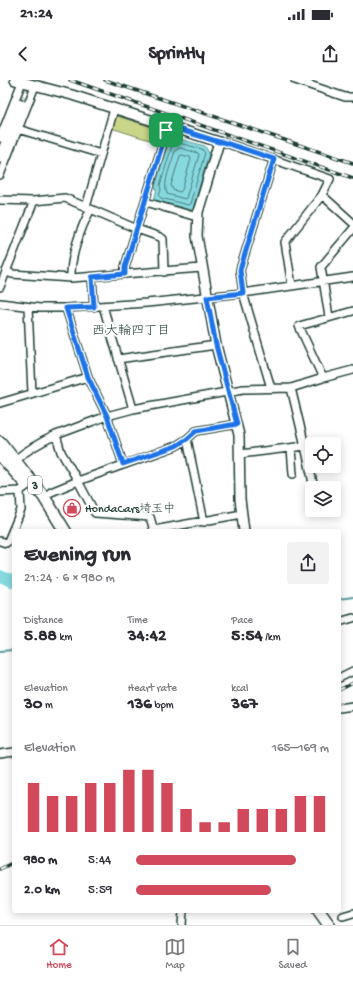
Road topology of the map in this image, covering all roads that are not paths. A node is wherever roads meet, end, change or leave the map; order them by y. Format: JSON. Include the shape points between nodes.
{"nodes":[{"id":1,"x":294,"y":80,"type":"edge"},
{"id":2,"x":18,"y":81,"type":"edge"},
{"id":3,"x":36,"y":86,"type":"junction"},
{"id":4,"x":353,"y":97,"type":"edge"},
{"id":5,"x":21,"y":104,"type":"tunnel mouth"},
{"id":6,"x":114,"y":109,"type":"junction"},
{"id":7,"x":168,"y":126,"type":"junction"},
{"id":8,"x":18,"y":129,"type":"junction"},
{"id":9,"x":0,"y":138,"type":"edge"},
{"id":10,"x":219,"y":142,"type":"junction"},
{"id":11,"x":101,"y":154,"type":"junction"},
{"id":12,"x":0,"y":157,"type":"edge"},
{"id":13,"x":274,"y":159,"type":"junction"},
{"id":14,"x":0,"y":175,"type":"edge"},
{"id":15,"x":322,"y":195,"type":"junction"},
{"id":16,"x":0,"y":200,"type":"edge"},
{"id":17,"x":33,"y":201,"type":"junction"},
{"id":18,"x":146,"y":202,"type":"junction"},
{"id":19,"x":88,"y":208,"type":"junction"},
{"id":20,"x":197,"y":217,"type":"junction"},
{"id":21,"x":353,"y":223,"type":"edge"},
{"id":22,"x":353,"y":229,"type":"edge"},
{"id":23,"x":137,"y":230,"type":"junction"},
{"id":24,"x":202,"y":268,"type":"junction"},
{"id":25,"x":6,"y":271,"type":"junction"},
{"id":26,"x":164,"y":272,"type":"junction"},
{"id":27,"x":125,"y":274,"type":"junction"},
{"id":28,"x":92,"y":277,"type":"junction"},
{"id":29,"x":353,"y":277,"type":"edge"},
{"id":30,"x":71,"y":278,"type":"junction"},
{"id":31,"x":322,"y":281,"type":"junction"},
{"id":32,"x":292,"y":286,"type":"junction"},
{"id":33,"x":0,"y":287,"type":"edge"},
{"id":34,"x":243,"y":293,"type":"junction"},
{"id":35,"x":207,"y":297,"type":"junction"},
{"id":36,"x":0,"y":303,"type":"edge"},
{"id":37,"x":103,"y":306,"type":"junction"},
{"id":38,"x":28,"y":307,"type":"junction"},
{"id":39,"x":94,"y":307,"type":"junction"},
{"id":40,"x":66,"y":308,"type":"junction"},
{"id":41,"x":353,"y":311,"type":"edge"},
{"id":42,"x":329,"y":317,"type":"junction"},
{"id":43,"x":216,"y":345,"type":"junction"},
{"id":44,"x":118,"y":359,"type":"junction"},
{"id":45,"x":353,"y":370,"type":"edge"},
{"id":46,"x":88,"y":377,"type":"junction"},
{"id":47,"x":323,"y":378,"type":"junction"},
{"id":48,"x":271,"y":388,"type":"junction"},
{"id":49,"x":292,"y":388,"type":"junction"},
{"id":50,"x":227,"y":391,"type":"junction"},
{"id":51,"x":32,"y":394,"type":"junction"},
{"id":52,"x":0,"y":403,"type":"edge"},
{"id":53,"x":133,"y":409,"type":"junction"},
{"id":54,"x":107,"y":416,"type":"junction"},
{"id":55,"x":237,"y":424,"type":"junction"},
{"id":56,"x":56,"y":436,"type":"junction"},
{"id":57,"x":187,"y":439,"type":"junction"},
{"id":58,"x":0,"y":442,"type":"edge"},
{"id":59,"x":305,"y":446,"type":"joint"},
{"id":60,"x":291,"y":448,"type":"junction"},
{"id":61,"x":240,"y":454,"type":"junction"},
{"id":62,"x":0,"y":455,"type":"edge"},
{"id":63,"x":15,"y":460,"type":"junction"},
{"id":64,"x":123,"y":464,"type":"junction"},
{"id":65,"x":293,"y":474,"type":"dead end"},
{"id":66,"x":78,"y":481,"type":"junction"},
{"id":67,"x":24,"y":489,"type":"junction"},
{"id":68,"x":0,"y":492,"type":"edge"},
{"id":69,"x":44,"y":497,"type":"junction"},
{"id":70,"x":242,"y":514,"type":"junction"},
{"id":71,"x":204,"y":522,"type":"junction"},
{"id":72,"x":195,"y":523,"type":"junction"},
{"id":73,"x":13,"y":529,"type":"edge"},
{"id":74,"x":56,"y":529,"type":"edge"},
{"id":75,"x":64,"y":529,"type":"edge"},
{"id":76,"x":153,"y":529,"type":"edge"},
{"id":77,"x":164,"y":529,"type":"edge"},
{"id":78,"x":196,"y":529,"type":"edge"},
{"id":79,"x":244,"y":529,"type":"edge"},
{"id":80,"x":12,"y":531,"type":"edge"},
{"id":81,"x":0,"y":541,"type":"edge"},
{"id":82,"x":353,"y":618,"type":"edge"},
{"id":83,"x":341,"y":621,"type":"edge"},
{"id":84,"x":353,"y":670,"type":"edge"},
{"id":85,"x":341,"y":677,"type":"edge"},
{"id":86,"x":353,"y":706,"type":"edge"},
{"id":87,"x":341,"y":708,"type":"edge"},
{"id":88,"x":12,"y":752,"type":"edge"},
{"id":89,"x":0,"y":754,"type":"edge"},
{"id":90,"x":183,"y":913,"type":"edge"},
{"id":91,"x":322,"y":913,"type":"edge"},
{"id":92,"x":329,"y":913,"type":"edge"},
{"id":93,"x":353,"y":913,"type":"edge"},
{"id":94,"x":335,"y":923,"type":"edge"},
{"id":95,"x":182,"y":925,"type":"edge"}],
"edges":[{"from":1,"to":4,"type":"street","via":[[345,97]]},
{"from":2,"to":3,"type":"street"},
{"from":2,"to":9,"type":"street"},
{"from":3,"to":6,"type":"street"},
{"from":3,"to":8,"type":"street"},
{"from":5,"to":12,"type":"street"},
{"from":6,"to":7,"type":"street"},
{"from":6,"to":11,"type":"street"},
{"from":7,"to":10,"type":"street"},
{"from":7,"to":18,"type":"street"},
{"from":8,"to":11,"type":"street"},
{"from":8,"to":14,"type":"street"},
{"from":10,"to":13,"type":"street"},
{"from":10,"to":20,"type":"street"},
{"from":11,"to":19,"type":"street"},
{"from":13,"to":15,"type":"street","via":[[330,178]]},
{"from":13,"to":34,"type":"street","via":[[240,270]]},
{"from":15,"to":21,"type":"street"},
{"from":15,"to":32,"type":"street","via":[[285,242]]},
{"from":16,"to":17,"type":"street"},
{"from":17,"to":19,"type":"street","via":[[65,198]]},
{"from":17,"to":25,"type":"street"},
{"from":18,"to":20,"type":"street"},
{"from":18,"to":23,"type":"street"},
{"from":19,"to":23,"type":"street"},
{"from":19,"to":30,"type":"street","via":[[72,264]]},
{"from":20,"to":24,"type":"street","via":[[197,244]]},
{"from":22,"to":31,"type":"street","via":[[322,264]]},
{"from":23,"to":26,"type":"street","via":[[163,239]]},
{"from":23,"to":27,"type":"street"},
{"from":24,"to":26,"type":"street"},
{"from":24,"to":35,"type":"street"},
{"from":25,"to":30,"type":"street","via":[[12,274]]},
{"from":25,"to":33,"type":"street"},
{"from":26,"to":27,"type":"street"},
{"from":27,"to":28,"type":"street"},
{"from":28,"to":30,"type":"street"},
{"from":28,"to":39,"type":"street"},
{"from":29,"to":31,"type":"street"},
{"from":31,"to":32,"type":"street"},
{"from":31,"to":42,"type":"street"},
{"from":32,"to":34,"type":"street"},
{"from":34,"to":35,"type":"street"},
{"from":34,"to":48,"type":"street"},
{"from":35,"to":37,"type":"street"},
{"from":35,"to":43,"type":"street"},
{"from":36,"to":38,"type":"street"},
{"from":37,"to":39,"type":"street"},
{"from":37,"to":44,"type":"street"},
{"from":38,"to":40,"type":"street"},
{"from":38,"to":51,"type":"street"},
{"from":39,"to":40,"type":"street"},
{"from":40,"to":46,"type":"street"},
{"from":41,"to":42,"type":"street"},
{"from":42,"to":47,"type":"street","via":[[299,326]]},
{"from":43,"to":44,"type":"street"},
{"from":43,"to":50,"type":"street"},
{"from":44,"to":53,"type":"street"},
{"from":45,"to":47,"type":"street"},
{"from":46,"to":51,"type":"street"},
{"from":46,"to":54,"type":"street"},
{"from":47,"to":49,"type":"street"},
{"from":48,"to":49,"type":"street"},
{"from":48,"to":50,"type":"street"},
{"from":49,"to":59,"type":"street"},
{"from":50,"to":53,"type":"street"},
{"from":50,"to":55,"type":"street"},
{"from":51,"to":52,"type":"street"},
{"from":53,"to":54,"type":"street"},
{"from":54,"to":56,"type":"street"},
{"from":54,"to":64,"type":"street"},
{"from":55,"to":57,"type":"street","via":[[196,431]]},
{"from":55,"to":61,"type":"street"},
{"from":56,"to":63,"type":"street","via":[[40,442]]},
{"from":56,"to":66,"type":"street","via":[[61,452]]},
{"from":57,"to":64,"type":"street","via":[[176,446]]},
{"from":57,"to":71,"type":"street"},
{"from":58,"to":63,"type":"main road","number":"3"},
{"from":59,"to":60,"type":"street"},
{"from":60,"to":61,"type":"street"},
{"from":60,"to":65,"type":"street"},
{"from":61,"to":70,"type":"street"},
{"from":62,"to":67,"type":"main road","number":"3"},
{"from":63,"to":69,"type":"main road","number":"3"},
{"from":64,"to":66,"type":"street"},
{"from":66,"to":69,"type":"street"},
{"from":66,"to":76,"type":"street","via":[[95,513],[150,517]]},
{"from":67,"to":68,"type":"street"},
{"from":67,"to":73,"type":"street","via":[[21,510]]},
{"from":67,"to":74,"type":"main road","number":"3"},
{"from":69,"to":75,"type":"main road","number":"3"},
{"from":70,"to":71,"type":"street"},
{"from":70,"to":79,"type":"street"},
{"from":71,"to":72,"type":"street"},
{"from":72,"to":77,"type":"street"},
{"from":72,"to":78,"type":"street"},
{"from":80,"to":81,"type":"street","via":[[8,541]]},
{"from":82,"to":83,"type":"street"},
{"from":84,"to":85,"type":"street"},
{"from":86,"to":87,"type":"street"},
{"from":88,"to":89,"type":"street"},
{"from":90,"to":95,"type":"street"},
{"from":91,"to":94,"type":"main road"},
{"from":92,"to":94,"type":"main road"},
{"from":93,"to":94,"type":"street"}]}
